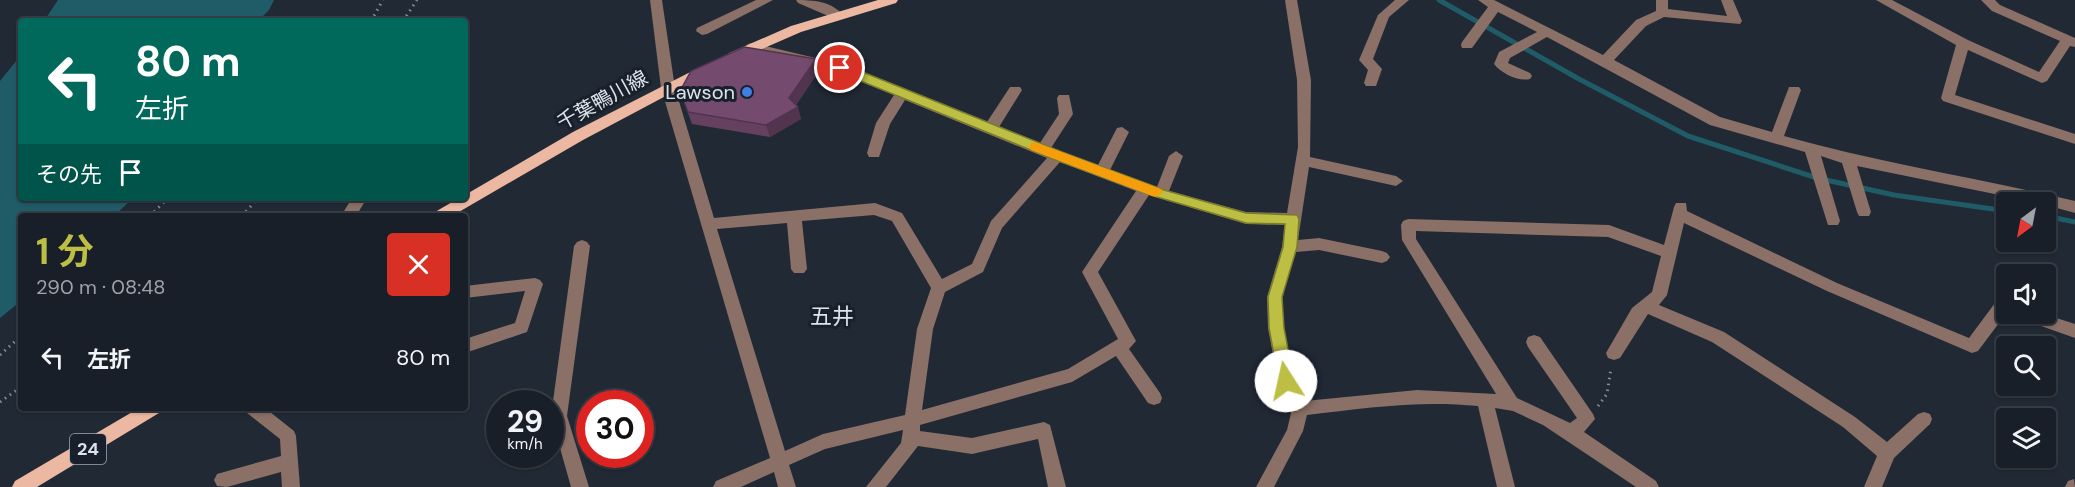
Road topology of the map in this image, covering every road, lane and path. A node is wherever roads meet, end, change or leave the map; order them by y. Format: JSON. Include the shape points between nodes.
{"nodes":[{"id":1,"x":383,"y":0,"type":"edge"},
{"id":2,"x":417,"y":0,"type":"edge"},
{"id":3,"x":656,"y":0,"type":"edge"},
{"id":4,"x":767,"y":0,"type":"edge"},
{"id":5,"x":802,"y":0,"type":"edge"},
{"id":6,"x":892,"y":0,"type":"edge"},
{"id":7,"x":1291,"y":0,"type":"edge"},
{"id":8,"x":1403,"y":0,"type":"edge"},
{"id":9,"x":1727,"y":0,"type":"edge"},
{"id":10,"x":1882,"y":0,"type":"edge"},
{"id":11,"x":1987,"y":0,"type":"edge"},
{"id":12,"x":1490,"y":3,"type":"edge"},
{"id":13,"x":1662,"y":7,"type":"edge"},
{"id":14,"x":837,"y":15,"type":"junction"},
{"id":15,"x":373,"y":18,"type":"edge"},
{"id":16,"x":405,"y":18,"type":"edge"},
{"id":17,"x":702,"y":31,"type":"dead end"},
{"id":18,"x":1547,"y":32,"type":"junction"},
{"id":19,"x":2071,"y":41,"type":"edge"},
{"id":20,"x":1963,"y":43,"type":"junction"},
{"id":21,"x":1467,"y":45,"type":"dead end"},
{"id":22,"x":753,"y":47,"type":"junction"},
{"id":23,"x":1605,"y":61,"type":"junction"},
{"id":24,"x":1526,"y":76,"type":"dead end"},
{"id":25,"x":1371,"y":83,"type":"dead end"},
{"id":26,"x":668,"y":88,"type":"junction"},
{"id":27,"x":1016,"y":90,"type":"dead end"},
{"id":28,"x":1794,"y":90,"type":"dead end"},
{"id":29,"x":902,"y":93,"type":"junction"},
{"id":30,"x":1064,"y":98,"type":"dead end"},
{"id":31,"x":990,"y":129,"type":"junction"},
{"id":32,"x":1122,"y":132,"type":"dead end"},
{"id":33,"x":2075,"y":139,"type":"edge"},
{"id":34,"x":1776,"y":140,"type":"junction"},
{"id":35,"x":1812,"y":151,"type":"junction"},
{"id":36,"x":874,"y":153,"type":"dead end"},
{"id":37,"x":1050,"y":153,"type":"junction"},
{"id":38,"x":1176,"y":156,"type":"dead end"},
{"id":39,"x":1848,"y":159,"type":"junction"},
{"id":40,"x":1303,"y":161,"type":"junction"},
{"id":41,"x":1102,"y":172,"type":"junction"},
{"id":42,"x":1396,"y":182,"type":"dead end"},
{"id":43,"x":1146,"y":188,"type":"junction"},
{"id":44,"x":1161,"y":194,"type":"junction"},
{"id":45,"x":468,"y":200,"type":"edge"},
{"id":46,"x":165,"y":201,"type":"edge"},
{"id":47,"x":255,"y":201,"type":"edge"},
{"id":48,"x":466,"y":201,"type":"edge"},
{"id":49,"x":2075,"y":207,"type":"edge"},
{"id":50,"x":1864,"y":212,"type":"dead end"},
{"id":51,"x":153,"y":213,"type":"edge"},
{"id":52,"x":245,"y":213,"type":"edge"},
{"id":53,"x":445,"y":213,"type":"edge"},
{"id":54,"x":794,"y":217,"type":"junction"},
{"id":55,"x":1293,"y":219,"type":"junction"},
{"id":56,"x":1833,"y":221,"type":"dead end"},
{"id":57,"x":710,"y":224,"type":"junction"},
{"id":58,"x":582,"y":246,"type":"dead end"},
{"id":59,"x":1290,"y":247,"type":"junction"},
{"id":60,"x":1668,"y":252,"type":"junction"},
{"id":61,"x":1382,"y":257,"type":"dead end"},
{"id":62,"x":800,"y":269,"type":"dead end"},
{"id":63,"x":939,"y":288,"type":"junction"},
{"id":64,"x":468,"y":292,"type":"edge"},
{"id":65,"x":1646,"y":306,"type":"junction"},
{"id":66,"x":1996,"y":315,"type":"edge"},
{"id":67,"x":2056,"y":324,"type":"edge"},
{"id":68,"x":2075,"y":331,"type":"edge"},
{"id":69,"x":18,"y":339,"type":"edge"},
{"id":70,"x":1534,"y":342,"type":"dead end"},
{"id":71,"x":468,"y":345,"type":"edge"},
{"id":72,"x":1119,"y":347,"type":"junction"},
{"id":73,"x":1614,"y":353,"type":"joint"},
{"id":74,"x":0,"y":355,"type":"edge"},
{"id":75,"x":18,"y":389,"type":"edge"},
{"id":76,"x":1154,"y":398,"type":"dead end"},
{"id":77,"x":1485,"y":400,"type":"junction"},
{"id":78,"x":0,"y":402,"type":"edge"},
{"id":79,"x":1512,"y":404,"type":"junction"},
{"id":80,"x":1300,"y":409,"type":"junction"},
{"id":81,"x":148,"y":411,"type":"edge"},
{"id":82,"x":257,"y":411,"type":"edge"},
{"id":83,"x":1587,"y":419,"type":"junction"},
{"id":84,"x":1924,"y":419,"type":"dead end"},
{"id":85,"x":911,"y":429,"type":"junction"},
{"id":86,"x":1570,"y":434,"type":"junction"},
{"id":87,"x":1887,"y":453,"type":"junction"},
{"id":88,"x":289,"y":462,"type":"junction"},
{"id":89,"x":780,"y":462,"type":"junction"},
{"id":90,"x":223,"y":480,"type":"dead end"},
{"id":91,"x":21,"y":487,"type":"edge"},
{"id":92,"x":291,"y":487,"type":"edge"},
{"id":93,"x":580,"y":487,"type":"edge"},
{"id":94,"x":722,"y":487,"type":"edge"},
{"id":95,"x":787,"y":487,"type":"edge"},
{"id":96,"x":875,"y":487,"type":"edge"},
{"id":97,"x":1057,"y":487,"type":"edge"},
{"id":98,"x":1265,"y":487,"type":"edge"},
{"id":99,"x":1506,"y":487,"type":"edge"},
{"id":100,"x":1650,"y":487,"type":"edge"},
{"id":101,"x":1873,"y":487,"type":"edge"}],
"edges":[{"from":1,"to":15,"type":"path"},
{"from":2,"to":16,"type":"path"},
{"from":3,"to":26,"type":"street"},
{"from":4,"to":17,"type":"street"},
{"from":5,"to":14,"type":"street"},
{"from":6,"to":14,"type":"main road","name":"千葉鴨川線"},
{"from":7,"to":40,"type":"street","via":[[1305,80]]},
{"from":8,"to":25,"type":"street","via":[[1384,15],[1366,60],[1374,69]]},
{"from":9,"to":13,"type":"street","via":[[1736,21]]},
{"from":10,"to":20,"type":"street"},
{"from":11,"to":19,"type":"street","via":[[1996,8]]},
{"from":12,"to":18,"type":"street"},
{"from":12,"to":21,"type":"street"},
{"from":13,"to":23,"type":"street"},
{"from":14,"to":22,"type":"main road","name":"千葉鴨川線"},
{"from":18,"to":23,"type":"street"},
{"from":18,"to":24,"type":"street","via":[[1503,55],[1501,64]]},
{"from":19,"to":20,"type":"street","via":[[2042,78]]},
{"from":20,"to":33,"type":"street","via":[[1948,98]]},
{"from":22,"to":26,"type":"main road","name":"千葉鴨川線"},
{"from":22,"to":29,"type":"street","via":[[840,68]]},
{"from":23,"to":34,"type":"street","via":[[1715,121]]},
{"from":26,"to":45,"type":"main road","name":"千葉鴨川線"},
{"from":26,"to":57,"type":"street"},
{"from":27,"to":31,"type":"street"},
{"from":28,"to":34,"type":"street"},
{"from":29,"to":31,"type":"street"},
{"from":29,"to":36,"type":"street","via":[[883,123]]},
{"from":30,"to":37,"type":"street","via":[[1066,114]]},
{"from":31,"to":37,"type":"street"},
{"from":32,"to":41,"type":"street"},
{"from":34,"to":35,"type":"street"},
{"from":35,"to":39,"type":"street"},
{"from":35,"to":56,"type":"street"},
{"from":37,"to":41,"type":"street"},
{"from":37,"to":63,"type":"street","via":[[996,225],[978,268]]},
{"from":38,"to":44,"type":"street"},
{"from":39,"to":49,"type":"street"},
{"from":39,"to":50,"type":"street"},
{"from":40,"to":42,"type":"street"},
{"from":40,"to":55,"type":"street"},
{"from":41,"to":43,"type":"street"},
{"from":43,"to":44,"type":"street"},
{"from":43,"to":72,"type":"street","via":[[1090,272],[1128,341]]},
{"from":44,"to":55,"type":"street","via":[[1246,218]]},
{"from":46,"to":51,"type":"path"},
{"from":47,"to":52,"type":"path"},
{"from":48,"to":53,"type":"main road","name":"千葉鴨川線"},
{"from":54,"to":57,"type":"street"},
{"from":54,"to":62,"type":"street"},
{"from":54,"to":63,"type":"street","via":[[869,209],[897,217]]},
{"from":55,"to":59,"type":"street"},
{"from":57,"to":89,"type":"street"},
{"from":58,"to":93,"type":"street","via":[[559,416]]},
{"from":59,"to":61,"type":"street","via":[[1318,244]]},
{"from":59,"to":80,"type":"street","via":[[1275,297],[1276,328],[1286,381]]},
{"from":60,"to":65,"type":"street","via":[[1659,295]]},
{"from":60,"to":66,"type":"street","via":[[1680,210],[1832,286],[1972,346]]},
{"from":60,"to":79,"type":"street","via":[[1609,231],[1408,225],[1409,240]]},
{"from":63,"to":85,"type":"street","via":[[924,329]]},
{"from":64,"to":71,"type":"street","via":[[535,284],[521,327]]},
{"from":65,"to":73,"type":"street"},
{"from":65,"to":87,"type":"street","via":[[1718,337],[1849,422]]},
{"from":67,"to":68,"type":"street"},
{"from":69,"to":74,"type":"path"},
{"from":70,"to":83,"type":"street"},
{"from":72,"to":76,"type":"street"},
{"from":72,"to":85,"type":"street","via":[[1072,375]]},
{"from":73,"to":83,"type":"path","via":[[1607,394]]},
{"from":75,"to":78,"type":"path"},
{"from":77,"to":79,"type":"street"},
{"from":77,"to":80,"type":"street","via":[[1458,396],[1376,399]]},
{"from":77,"to":99,"type":"street"},
{"from":79,"to":86,"type":"street"},
{"from":80,"to":98,"type":"street","via":[[1295,431]]},
{"from":81,"to":91,"type":"main road","number":"24"},
{"from":82,"to":88,"type":"street","via":[[288,436]]},
{"from":83,"to":86,"type":"street"},
{"from":84,"to":87,"type":"street"},
{"from":85,"to":89,"type":"street","via":[[823,442]]},
{"from":85,"to":96,"type":"street","via":[[909,446]]},
{"from":85,"to":97,"type":"street","via":[[972,446],[1044,430]]},
{"from":86,"to":100,"type":"street"},
{"from":87,"to":101,"type":"street"},
{"from":88,"to":90,"type":"street"},
{"from":88,"to":92,"type":"street"},
{"from":89,"to":94,"type":"street"},
{"from":89,"to":95,"type":"street"}]}
